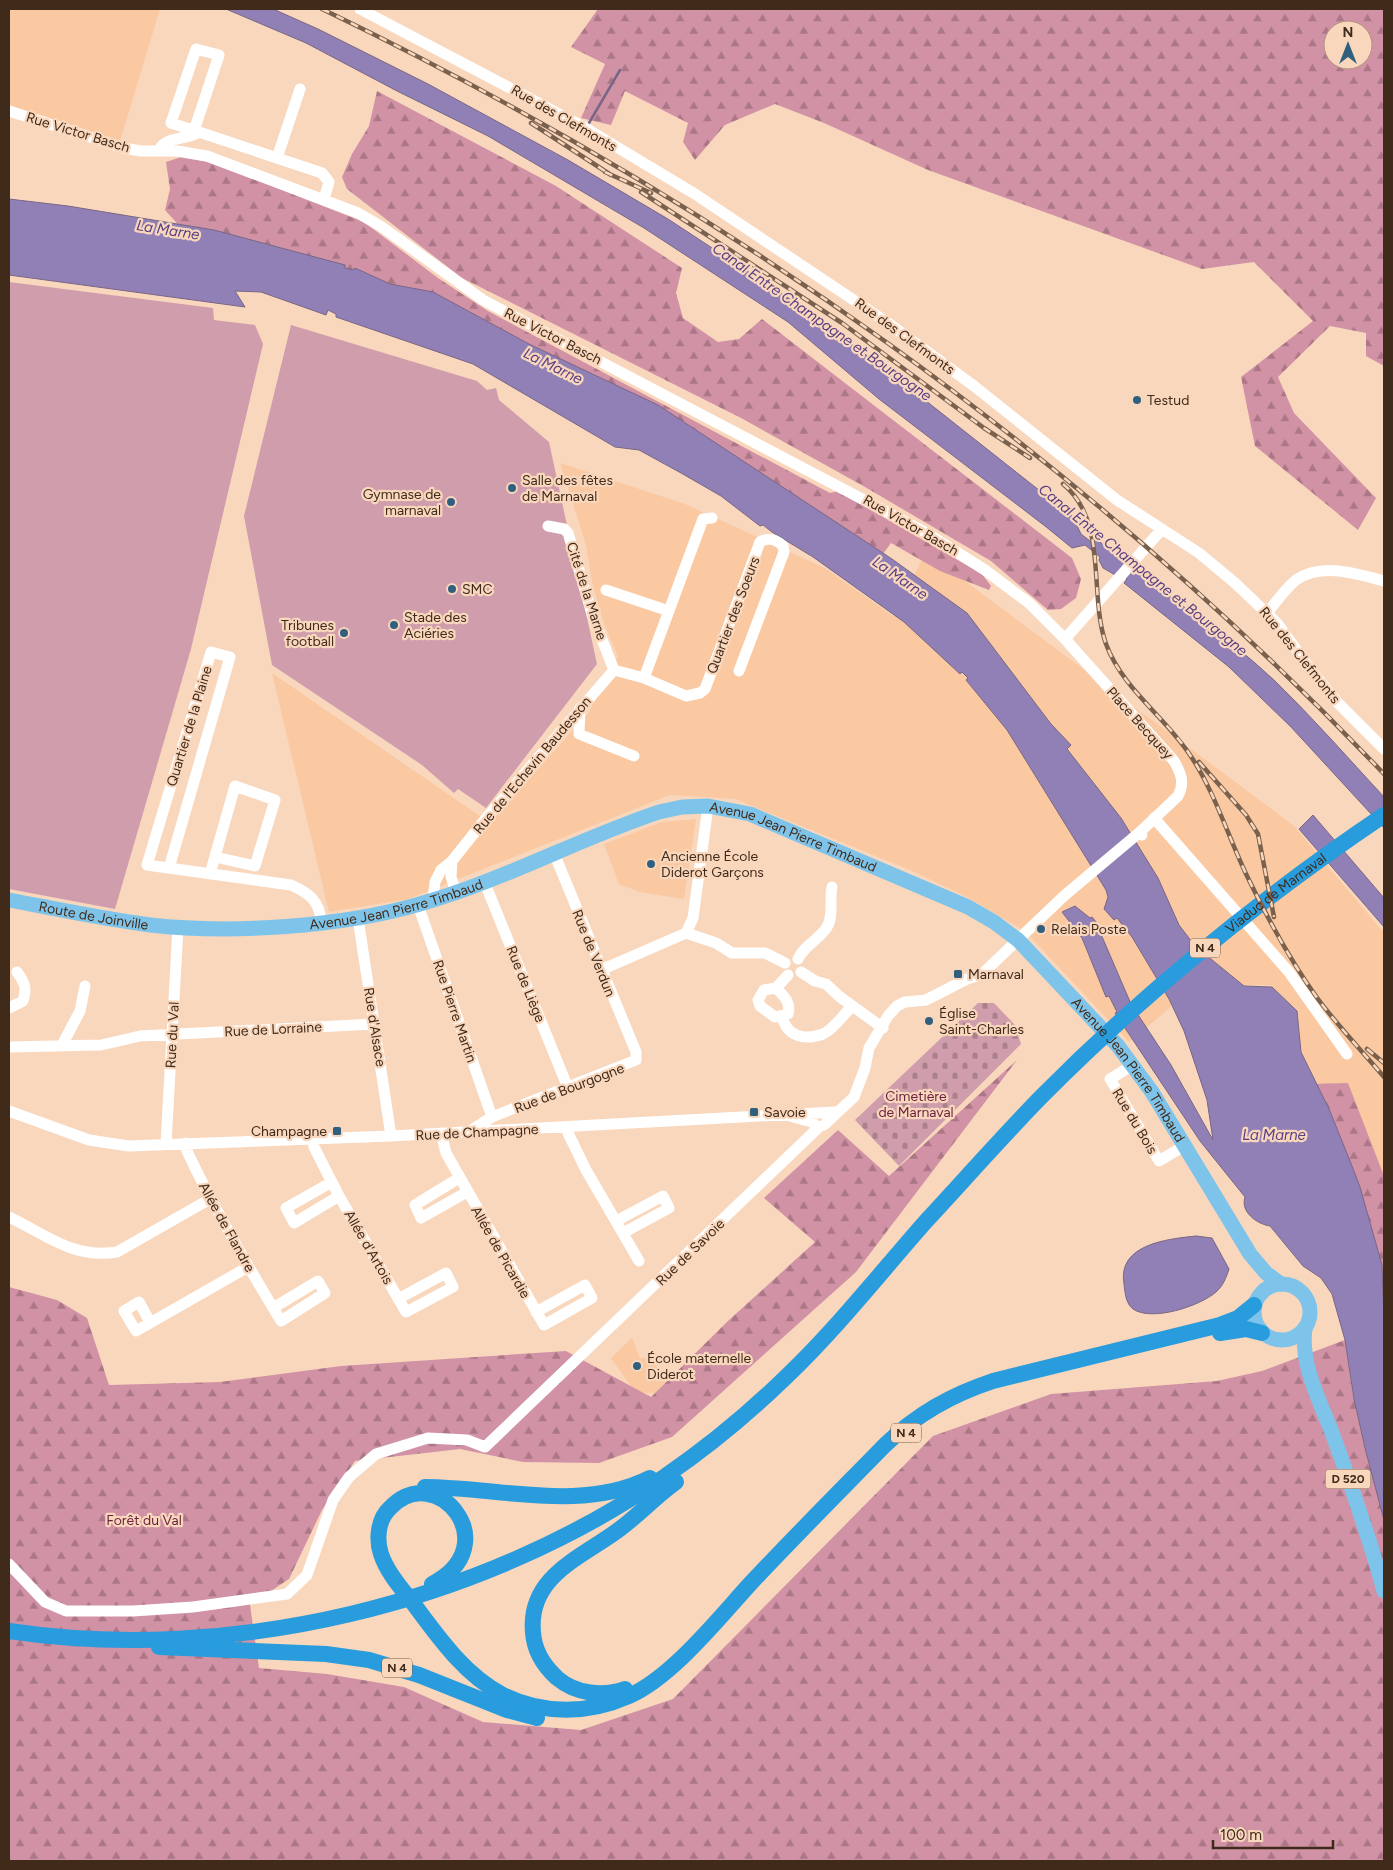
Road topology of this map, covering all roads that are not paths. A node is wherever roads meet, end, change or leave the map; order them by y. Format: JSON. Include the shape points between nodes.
{"nodes":[{"id":1,"x":360,"y":9,"type":"edge"},
{"id":2,"x":300,"y":89,"type":"dead end"},
{"id":3,"x":9,"y":111,"type":"edge"},
{"id":4,"x":196,"y":132,"type":"junction"},
{"id":5,"x":158,"y":150,"type":"junction"},
{"id":6,"x":277,"y":158,"type":"junction"},
{"id":7,"x":324,"y":198,"type":"junction"},
{"id":8,"x":712,"y":518,"type":"dead end"},
{"id":9,"x":548,"y":526,"type":"dead end"},
{"id":10,"x":1162,"y":529,"type":"junction"},
{"id":11,"x":1384,"y":580,"type":"edge"},
{"id":12,"x":606,"y":590,"type":"dead end"},
{"id":13,"x":669,"y":612,"type":"junction"},
{"id":14,"x":1267,"y":612,"type":"junction"},
{"id":15,"x":1065,"y":639,"type":"junction"},
{"id":16,"x":614,"y":670,"type":"junction"},
{"id":17,"x":739,"y":671,"type":"dead end"},
{"id":18,"x":644,"y":678,"type":"junction"},
{"id":19,"x":580,"y":708,"type":"junction"},
{"id":20,"x":579,"y":734,"type":"junction"},
{"id":21,"x":554,"y":738,"type":"junction"},
{"id":22,"x":1384,"y":749,"type":"edge"},
{"id":23,"x":634,"y":756,"type":"dead end"},
{"id":24,"x":708,"y":806,"type":"junction"},
{"id":25,"x":1384,"y":815,"type":"edge"},
{"id":26,"x":1154,"y":818,"type":"junction"},
{"id":27,"x":554,"y":853,"type":"junction"},
{"id":28,"x":215,"y":857,"type":"junction"},
{"id":29,"x":452,"y":861,"type":"junction"},
{"id":30,"x":169,"y":868,"type":"junction"},
{"id":31,"x":210,"y":874,"type":"junction"},
{"id":32,"x":484,"y":881,"type":"junction"},
{"id":33,"x":832,"y":887,"type":"dead end"},
{"id":34,"x":456,"y":892,"type":"junction"},
{"id":35,"x":9,"y":900,"type":"edge"},
{"id":36,"x":433,"y":900,"type":"junction"},
{"id":37,"x":418,"y":904,"type":"junction"},
{"id":38,"x":358,"y":918,"type":"junction"},
{"id":39,"x":321,"y":922,"type":"junction"},
{"id":40,"x":178,"y":927,"type":"junction"},
{"id":41,"x":686,"y":933,"type":"junction"},
{"id":42,"x":1018,"y":940,"type":"junction"},
{"id":43,"x":798,"y":959,"type":"junction"},
{"id":44,"x":785,"y":962,"type":"junction"},
{"id":45,"x":601,"y":970,"type":"junction"},
{"id":46,"x":17,"y":972,"type":"dead end"},
{"id":47,"x":801,"y":972,"type":"junction"},
{"id":48,"x":788,"y":974,"type":"junction"},
{"id":49,"x":85,"y":986,"type":"dead end"},
{"id":50,"x":776,"y":988,"type":"junction"},
{"id":51,"x":852,"y":1006,"type":"junction"},
{"id":52,"x":9,"y":1008,"type":"edge"},
{"id":53,"x":782,"y":1016,"type":"junction"},
{"id":54,"x":374,"y":1024,"type":"junction"},
{"id":55,"x":883,"y":1028,"type":"junction"},
{"id":56,"x":172,"y":1034,"type":"junction"},
{"id":57,"x":62,"y":1045,"type":"junction"},
{"id":58,"x":9,"y":1047,"type":"edge"},
{"id":59,"x":636,"y":1052,"type":"joint"},
{"id":60,"x":1348,"y":1054,"type":"dead end"},
{"id":61,"x":1133,"y":1065,"type":"junction"},
{"id":62,"x":568,"y":1088,"type":"junction"},
{"id":63,"x":9,"y":1111,"type":"edge"},
{"id":64,"x":492,"y":1117,"type":"junction"},
{"id":65,"x":818,"y":1120,"type":"junction"},
{"id":66,"x":568,"y":1127,"type":"junction"},
{"id":67,"x":468,"y":1132,"type":"junction"},
{"id":68,"x":441,"y":1133,"type":"junction"},
{"id":69,"x":391,"y":1136,"type":"junction"},
{"id":70,"x":313,"y":1139,"type":"junction"},
{"id":71,"x":166,"y":1144,"type":"junction"},
{"id":72,"x":186,"y":1144,"type":"junction"},
{"id":73,"x":1184,"y":1146,"type":"junction"},
{"id":74,"x":459,"y":1178,"type":"junction"},
{"id":75,"x":332,"y":1182,"type":"junction"},
{"id":76,"x":467,"y":1192,"type":"junction"},
{"id":77,"x":339,"y":1196,"type":"junction"},
{"id":78,"x":210,"y":1199,"type":"junction"},
{"id":79,"x":9,"y":1217,"type":"edge"},
{"id":80,"x":616,"y":1221,"type":"junction"},
{"id":81,"x":623,"y":1233,"type":"junction"},
{"id":82,"x":1250,"y":1254,"type":"junction"},
{"id":83,"x":639,"y":1261,"type":"dead end"},
{"id":84,"x":248,"y":1267,"type":"junction"},
{"id":85,"x":1281,"y":1284,"type":"junction"},
{"id":86,"x":398,"y":1299,"type":"dead end"},
{"id":87,"x":1256,"y":1301,"type":"junction"},
{"id":88,"x":273,"y":1308,"type":"dead end"},
{"id":89,"x":536,"y":1312,"type":"junction"},
{"id":90,"x":150,"y":1322,"type":"dead end"},
{"id":91,"x":1305,"y":1328,"type":"junction"},
{"id":92,"x":1262,"y":1333,"type":"junction"},
{"id":93,"x":1278,"y":1340,"type":"junction"},
{"id":94,"x":1307,"y":1368,"type":"junction"},
{"id":95,"x":755,"y":1411,"type":"junction"},
{"id":96,"x":9,"y":1564,"type":"edge"},
{"id":97,"x":763,"y":1570,"type":"junction"},
{"id":98,"x":1384,"y":1591,"type":"edge"},
{"id":99,"x":425,"y":1594,"type":"junction"},
{"id":100,"x":389,"y":1605,"type":"junction"},
{"id":101,"x":9,"y":1631,"type":"edge"},
{"id":102,"x":9,"y":1637,"type":"edge"},
{"id":103,"x":141,"y":1646,"type":"junction"},
{"id":104,"x":640,"y":1698,"type":"junction"}],
"edges":[{"from":1,"to":10,"type":"street","name":"Rue des Clefmonts","via":[[582,126],[792,256],[974,386],[1117,500]]},
{"from":2,"to":6,"type":"street"},
{"from":3,"to":5,"type":"street","name":"Rue Victor Basch","via":[[124,148]]},
{"from":4,"to":4,"type":"street","via":[[219,55],[196,48],[171,124]]},
{"from":4,"to":5,"type":"street","via":[[188,137],[168,140]]},
{"from":4,"to":6,"type":"street"},
{"from":5,"to":7,"type":"street","name":"Rue Victor Basch","via":[[206,156]]},
{"from":6,"to":7,"type":"street","via":[[326,176],[329,182]]},
{"from":7,"to":15,"type":"street","name":"Rue Victor Basch","via":[[382,227],[499,309],[925,532],[1017,593]]},
{"from":8,"to":13,"type":"street","via":[[703,519]]},
{"from":9,"to":16,"type":"street","name":"Cité de la Marne","via":[[568,533],[592,614]]},
{"from":10,"to":14,"type":"street","name":"Rue des Clefmonts","via":[[1210,561]]},
{"from":10,"to":15,"type":"street"},
{"from":11,"to":14,"type":"street","via":[[1336,571],[1310,574],[1295,582]]},
{"from":12,"to":13,"type":"street"},
{"from":13,"to":18,"type":"street"},
{"from":14,"to":22,"type":"street","name":"Rue des Clefmonts","via":[[1324,687]]},
{"from":15,"to":26,"type":"street","name":"Place Becquey","via":[[1178,768],[1181,790]]},
{"from":16,"to":18,"type":"street","name":"Quartier des Soeurs"},
{"from":16,"to":19,"type":"street","name":"Rue de l'Echevin Baudesson"},
{"from":17,"to":18,"type":"street","name":"Quartier des Soeurs","via":[[784,552],[779,542],[773,540],[760,542],[705,689],[686,696]]},
{"from":19,"to":20,"type":"street"},
{"from":19,"to":21,"type":"street","name":"Rue de l'Echevin Baudesson"},
{"from":20,"to":21,"type":"street"},
{"from":20,"to":23,"type":"street"},
{"from":21,"to":29,"type":"street","name":"Rue de l'Echevin Baudesson"},
{"from":24,"to":27,"type":"main road","name":"Avenue Jean Pierre Timbaud","via":[[659,812]]},
{"from":24,"to":41,"type":"street","via":[[692,918]]},
{"from":24,"to":42,"type":"main road","name":"Avenue Jean Pierre Timbaud","via":[[766,820],[954,900],[994,922]]},
{"from":25,"to":95,"type":"highway","name":"Viaduc de Marnaval","number":"N 4","via":[[1239,919],[1104,1035],[962,1184],[860,1309]]},
{"from":26,"to":42,"type":"street","name":"Place Becquey"},
{"from":26,"to":60,"type":"street","via":[[1289,972]]},
{"from":27,"to":32,"type":"main road","name":"Avenue Jean Pierre Timbaud"},
{"from":27,"to":45,"type":"street","name":"Rue de Verdun"},
{"from":28,"to":28,"type":"street","via":[[255,866],[275,800],[235,786]]},
{"from":28,"to":31,"type":"street"},
{"from":29,"to":34,"type":"street","via":[[451,877]]},
{"from":29,"to":36,"type":"street","name":"Rue de l'Echevin Baudesson","via":[[437,876]]},
{"from":30,"to":30,"type":"street","name":"Quartier de la Plaine","via":[[230,657],[211,652],[147,865]]},
{"from":30,"to":31,"type":"street"},
{"from":31,"to":39,"type":"street","via":[[291,885],[316,902]]},
{"from":32,"to":34,"type":"main road","name":"Avenue Jean Pierre Timbaud"},
{"from":32,"to":62,"type":"street","name":"Rue de Liège"},
{"from":33,"to":43,"type":"street","via":[[828,926],[815,941],[802,949]]},
{"from":34,"to":36,"type":"main road","name":"Avenue Jean Pierre Timbaud"},
{"from":35,"to":40,"type":"main road","name":"Route de Joinville","via":[[125,922]]},
{"from":36,"to":37,"type":"main road","name":"Avenue Jean Pierre Timbaud"},
{"from":37,"to":38,"type":"main road","name":"Avenue Jean Pierre Timbaud"},
{"from":37,"to":64,"type":"street","name":"Rue Pierre Martin"},
{"from":38,"to":39,"type":"main road","name":"Avenue Jean Pierre Timbaud"},
{"from":38,"to":54,"type":"street","name":"Rue d'Alsace"},
{"from":39,"to":40,"type":"main road","name":"Avenue Jean Pierre Timbaud","via":[[232,928]]},
{"from":40,"to":56,"type":"street","name":"Rue du Val"},
{"from":41,"to":44,"type":"street","via":[[716,943],[732,953],[765,953]]},
{"from":41,"to":45,"type":"street"},
{"from":42,"to":55,"type":"street","name":"Rue de Savoie","via":[[981,975],[926,1000],[897,1006]]},
{"from":42,"to":61,"type":"main road","name":"Avenue Jean Pierre Timbaud"},
{"from":43,"to":44,"type":"street","via":[[789,958]]},
{"from":43,"to":47,"type":"street"},
{"from":44,"to":48,"type":"street","via":[[784,970]]},
{"from":45,"to":59,"type":"street","name":"Rue de Verdun"},
{"from":46,"to":52,"type":"street","via":[[26,990],[23,1001]]},
{"from":47,"to":48,"type":"street","via":[[793,976]]},
{"from":47,"to":51,"type":"street","via":[[826,984]]},
{"from":48,"to":50,"type":"street"},
{"from":49,"to":57,"type":"street","via":[[80,1012]]},
{"from":50,"to":53,"type":"street","via":[[790,1008],[788,1014]]},
{"from":50,"to":53,"type":"street","via":[[764,990],[758,1000],[768,1013]]},
{"from":51,"to":53,"type":"street","via":[[823,1034],[796,1036],[788,1032]]},
{"from":51,"to":55,"type":"street"},
{"from":54,"to":56,"type":"street","name":"Rue de Lorraine"},
{"from":54,"to":69,"type":"street","name":"Rue d'Alsace"},
{"from":55,"to":65,"type":"street","name":"Rue de Savoie","via":[[869,1048],[854,1097],[836,1112]]},
{"from":56,"to":57,"type":"street","name":"Rue de Lorraine","via":[[140,1036],[101,1045]]},
{"from":56,"to":71,"type":"street","name":"Rue du Val"},
{"from":57,"to":58,"type":"street","name":"Rue de Lorraine"},
{"from":59,"to":62,"type":"street","name":"Rue de Bourgogne","via":[[636,1060],[632,1063]]},
{"from":61,"to":73,"type":"main road","name":"Avenue Jean Pierre Timbaud"},
{"from":61,"to":73,"type":"street","name":"Rue du Bois","via":[[1110,1080],[1159,1161]]},
{"from":62,"to":64,"type":"street","name":"Rue de Bourgogne"},
{"from":63,"to":71,"type":"street","name":"Rue de Champagne","via":[[109,1145]]},
{"from":64,"to":67,"type":"street","name":"Rue de Bourgogne"},
{"from":65,"to":66,"type":"street","name":"Rue de Champagne","via":[[787,1116]]},
{"from":65,"to":96,"type":"street","name":"Rue de Savoie","via":[[809,1138],[485,1447],[467,1440],[428,1438],[376,1454],[349,1477],[333,1500],[307,1575],[287,1594],[185,1607],[66,1611],[45,1602]]},
{"from":66,"to":67,"type":"street","name":"Rue de Champagne"},
{"from":66,"to":80,"type":"street","via":[[586,1170]]},
{"from":67,"to":68,"type":"street","name":"Rue de Champagne"},
{"from":68,"to":69,"type":"street","name":"Rue de Champagne"},
{"from":68,"to":74,"type":"street","name":"Allée de Picardie","via":[[446,1153]]},
{"from":69,"to":70,"type":"street","name":"Rue de Champagne"},
{"from":70,"to":72,"type":"street","name":"Rue de Champagne"},
{"from":70,"to":75,"type":"street","name":"Allée d'Artois"},
{"from":71,"to":72,"type":"street","name":"Rue de Champagne"},
{"from":72,"to":78,"type":"street","name":"Allée de Flandre"},
{"from":73,"to":82,"type":"main road","name":"Avenue Jean Pierre Timbaud"},
{"from":74,"to":76,"type":"street","name":"Allée de Picardie"},
{"from":74,"to":76,"type":"street","name":"Allée de Picardie","via":[[414,1205],[421,1218]]},
{"from":75,"to":77,"type":"street","name":"Allée d'Artois"},
{"from":75,"to":77,"type":"street","name":"Allée d'Artois","via":[[286,1208],[294,1222]]},
{"from":76,"to":89,"type":"street","name":"Allée de Picardie"},
{"from":77,"to":86,"type":"street","name":"Allée d'Artois"},
{"from":78,"to":79,"type":"street","via":[[117,1252],[88,1254],[72,1250]]},
{"from":78,"to":84,"type":"street","name":"Allée de Flandre"},
{"from":80,"to":81,"type":"street"},
{"from":80,"to":81,"type":"street","via":[[664,1196],[670,1208]]},
{"from":81,"to":83,"type":"street"},
{"from":82,"to":85,"type":"main road","via":[[1266,1273]]},
{"from":82,"to":87,"type":"main road","via":[[1257,1278]]},
{"from":84,"to":88,"type":"street","name":"Allée de Flandre"},
{"from":84,"to":90,"type":"street"},
{"from":85,"to":87,"type":"main road","via":[[1268,1287]]},
{"from":85,"to":91,"type":"main road","via":[[1294,1287],[1305,1296],[1310,1308]]},
{"from":87,"to":92,"type":"main road","via":[[1255,1323]]},
{"from":87,"to":97,"type":"highway","number":"N 4","via":[[1238,1318],[1198,1332],[993,1381],[950,1398],[917,1417],[896,1435]]},
{"from":89,"to":89,"type":"street","name":"Allée de Picardie","via":[[585,1285],[592,1298],[544,1325]]},
{"from":91,"to":93,"type":"main road","via":[[1296,1337]]},
{"from":91,"to":94,"type":"main road","number":"D 520"},
{"from":92,"to":93,"type":"main road"},
{"from":92,"to":104,"type":"highway","number":"N 4","via":[[1237,1330],[1206,1336],[995,1387],[940,1410],[888,1449],[703,1644],[661,1684]]},
{"from":93,"to":94,"type":"main road","number":"D 520","via":[[1293,1351]]},
{"from":94,"to":98,"type":"main road","number":"D 520","via":[[1355,1498]]},
{"from":95,"to":97,"type":"highway","number":"N 4","via":[[709,1456],[618,1530],[549,1579],[534,1606],[532,1627],[537,1651],[550,1672],[569,1686],[601,1694],[624,1689],[642,1680],[679,1649]]},
{"from":95,"to":99,"type":"highway","number":"N 4","via":[[680,1473],[612,1517],[504,1571]]},
{"from":95,"to":104,"type":"highway","number":"N 4","via":[[674,1465],[621,1489],[578,1496],[416,1487],[392,1496],[374,1524],[373,1550],[385,1574],[452,1662],[492,1696],[521,1709],[571,1717],[602,1713]]},
{"from":97,"to":99,"type":"highway","number":"N 4","via":[[696,1642],[656,1679],[613,1703],[573,1710],[552,1710],[523,1703],[492,1688],[449,1650],[400,1586],[381,1554],[379,1528],[385,1513],[396,1502],[426,1494],[443,1499],[456,1509],[464,1524],[465,1543],[463,1556],[456,1568]]},
{"from":99,"to":100,"type":"highway","number":"N 4"},
{"from":100,"to":101,"type":"highway","via":[[254,1631],[154,1638],[76,1638]]},
{"from":100,"to":103,"type":"highway","number":"N 4","via":[[291,1633],[224,1642]]},
{"from":102,"to":103,"type":"highway","number":"N 4","via":[[76,1645]]},
{"from":103,"to":104,"type":"highway","number":"N 4","via":[[326,1654],[369,1660],[507,1710],[555,1721],[608,1715]]}]}
